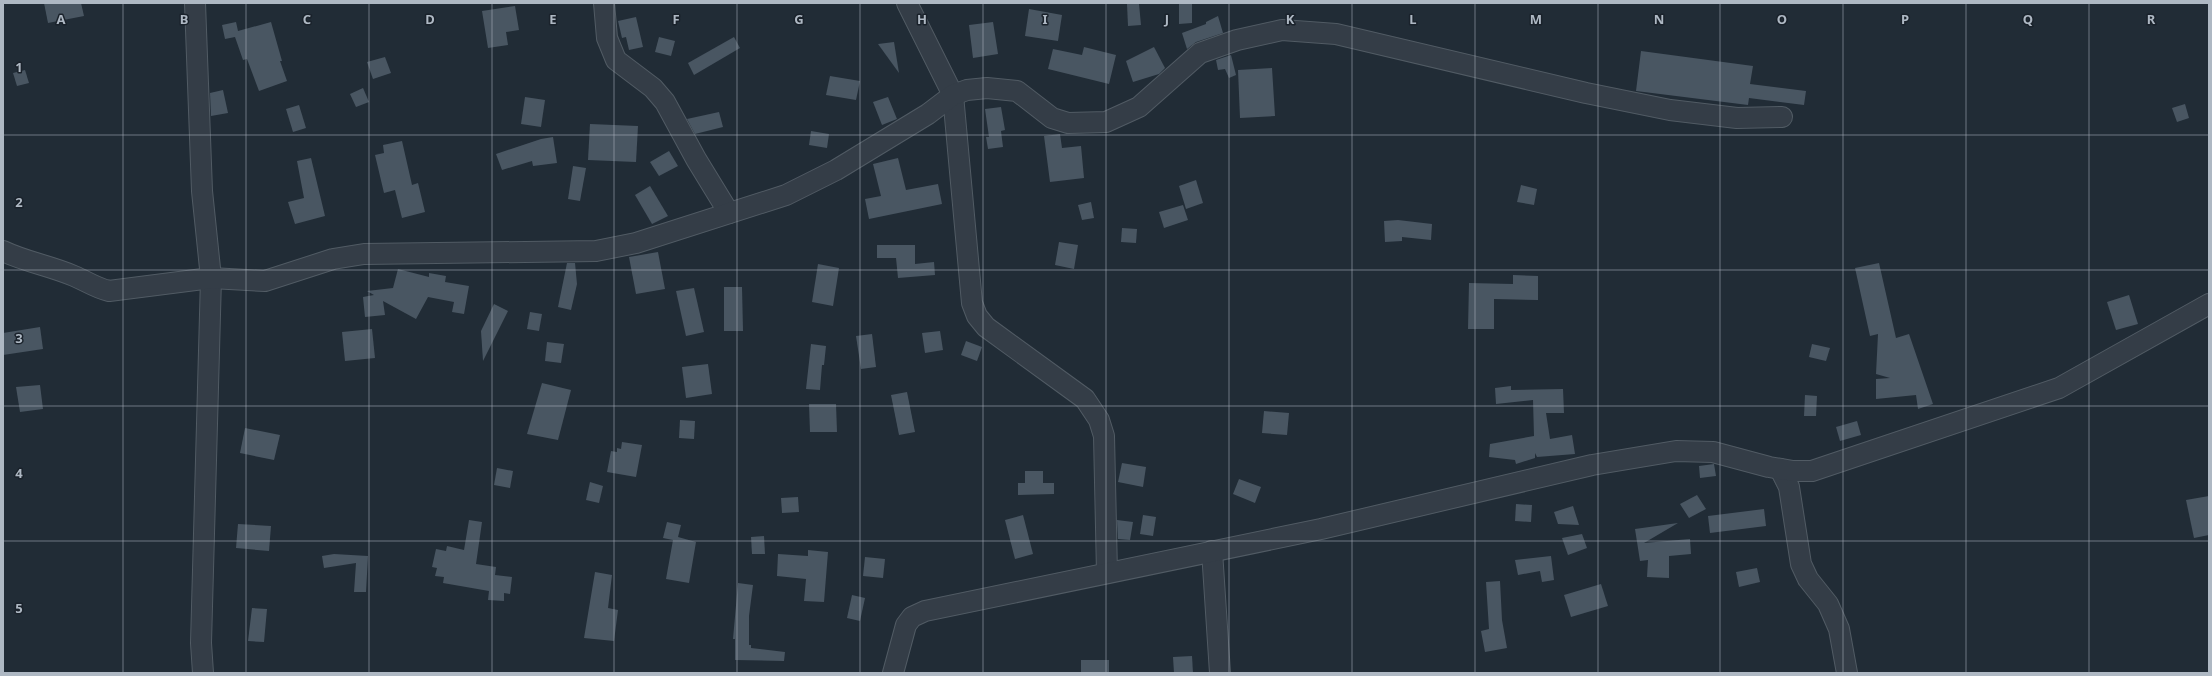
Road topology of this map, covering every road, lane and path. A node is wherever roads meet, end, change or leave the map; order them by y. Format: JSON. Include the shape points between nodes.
{"nodes":[{"id":1,"x":195,"y":3,"type":"edge"},
{"id":2,"x":604,"y":3,"type":"edge"},
{"id":3,"x":907,"y":3,"type":"edge"},
{"id":4,"x":953,"y":95,"type":"junction"},
{"id":5,"x":1782,"y":117,"type":"dead end"},
{"id":6,"x":729,"y":213,"type":"junction"},
{"id":7,"x":3,"y":251,"type":"edge"},
{"id":8,"x":211,"y":278,"type":"junction"},
{"id":9,"x":2209,"y":304,"type":"edge"},
{"id":10,"x":1780,"y":469,"type":"junction"},
{"id":11,"x":1212,"y":551,"type":"junction"},
{"id":12,"x":1107,"y":573,"type":"junction"},
{"id":13,"x":203,"y":673,"type":"edge"},
{"id":14,"x":893,"y":673,"type":"edge"},
{"id":15,"x":1220,"y":673,"type":"edge"},
{"id":16,"x":1847,"y":673,"type":"edge"}],
"edges":[{"from":1,"to":8,"type":"street","via":[[202,191]]},
{"from":2,"to":6,"type":"street","via":[[607,38],[616,60],[653,88],[665,102]]},
{"from":3,"to":4,"type":"street"},
{"from":4,"to":5,"type":"street","via":[[967,90],[987,88],[1017,91],[1052,118],[1068,123],[1106,122],[1139,107],[1200,53],[1237,40],[1282,30],[1336,34],[1586,93],[1670,110],[1737,118]]},
{"from":4,"to":6,"type":"street","via":[[928,114],[836,170],[786,195]]},
{"from":4,"to":12,"type":"street","via":[[972,303],[977,316],[986,327],[1085,399],[1099,420],[1104,436]]},
{"from":6,"to":8,"type":"street","via":[[636,243],[596,251],[364,254],[333,259],[265,281]]},
{"from":7,"to":8,"type":"street","via":[[109,291]]},
{"from":8,"to":13,"type":"street","via":[[201,643]]},
{"from":9,"to":10,"type":"street","via":[[2059,388],[1812,471]]},
{"from":10,"to":11,"type":"street","via":[[1713,452],[1676,451],[1592,465],[1321,529]]},
{"from":10,"to":16,"type":"street","via":[[1789,487],[1801,564],[1808,579],[1828,604],[1839,629]]},
{"from":11,"to":12,"type":"street"},
{"from":11,"to":15,"type":"street"},
{"from":12,"to":14,"type":"street","via":[[925,611],[912,616],[906,625]]}]}
